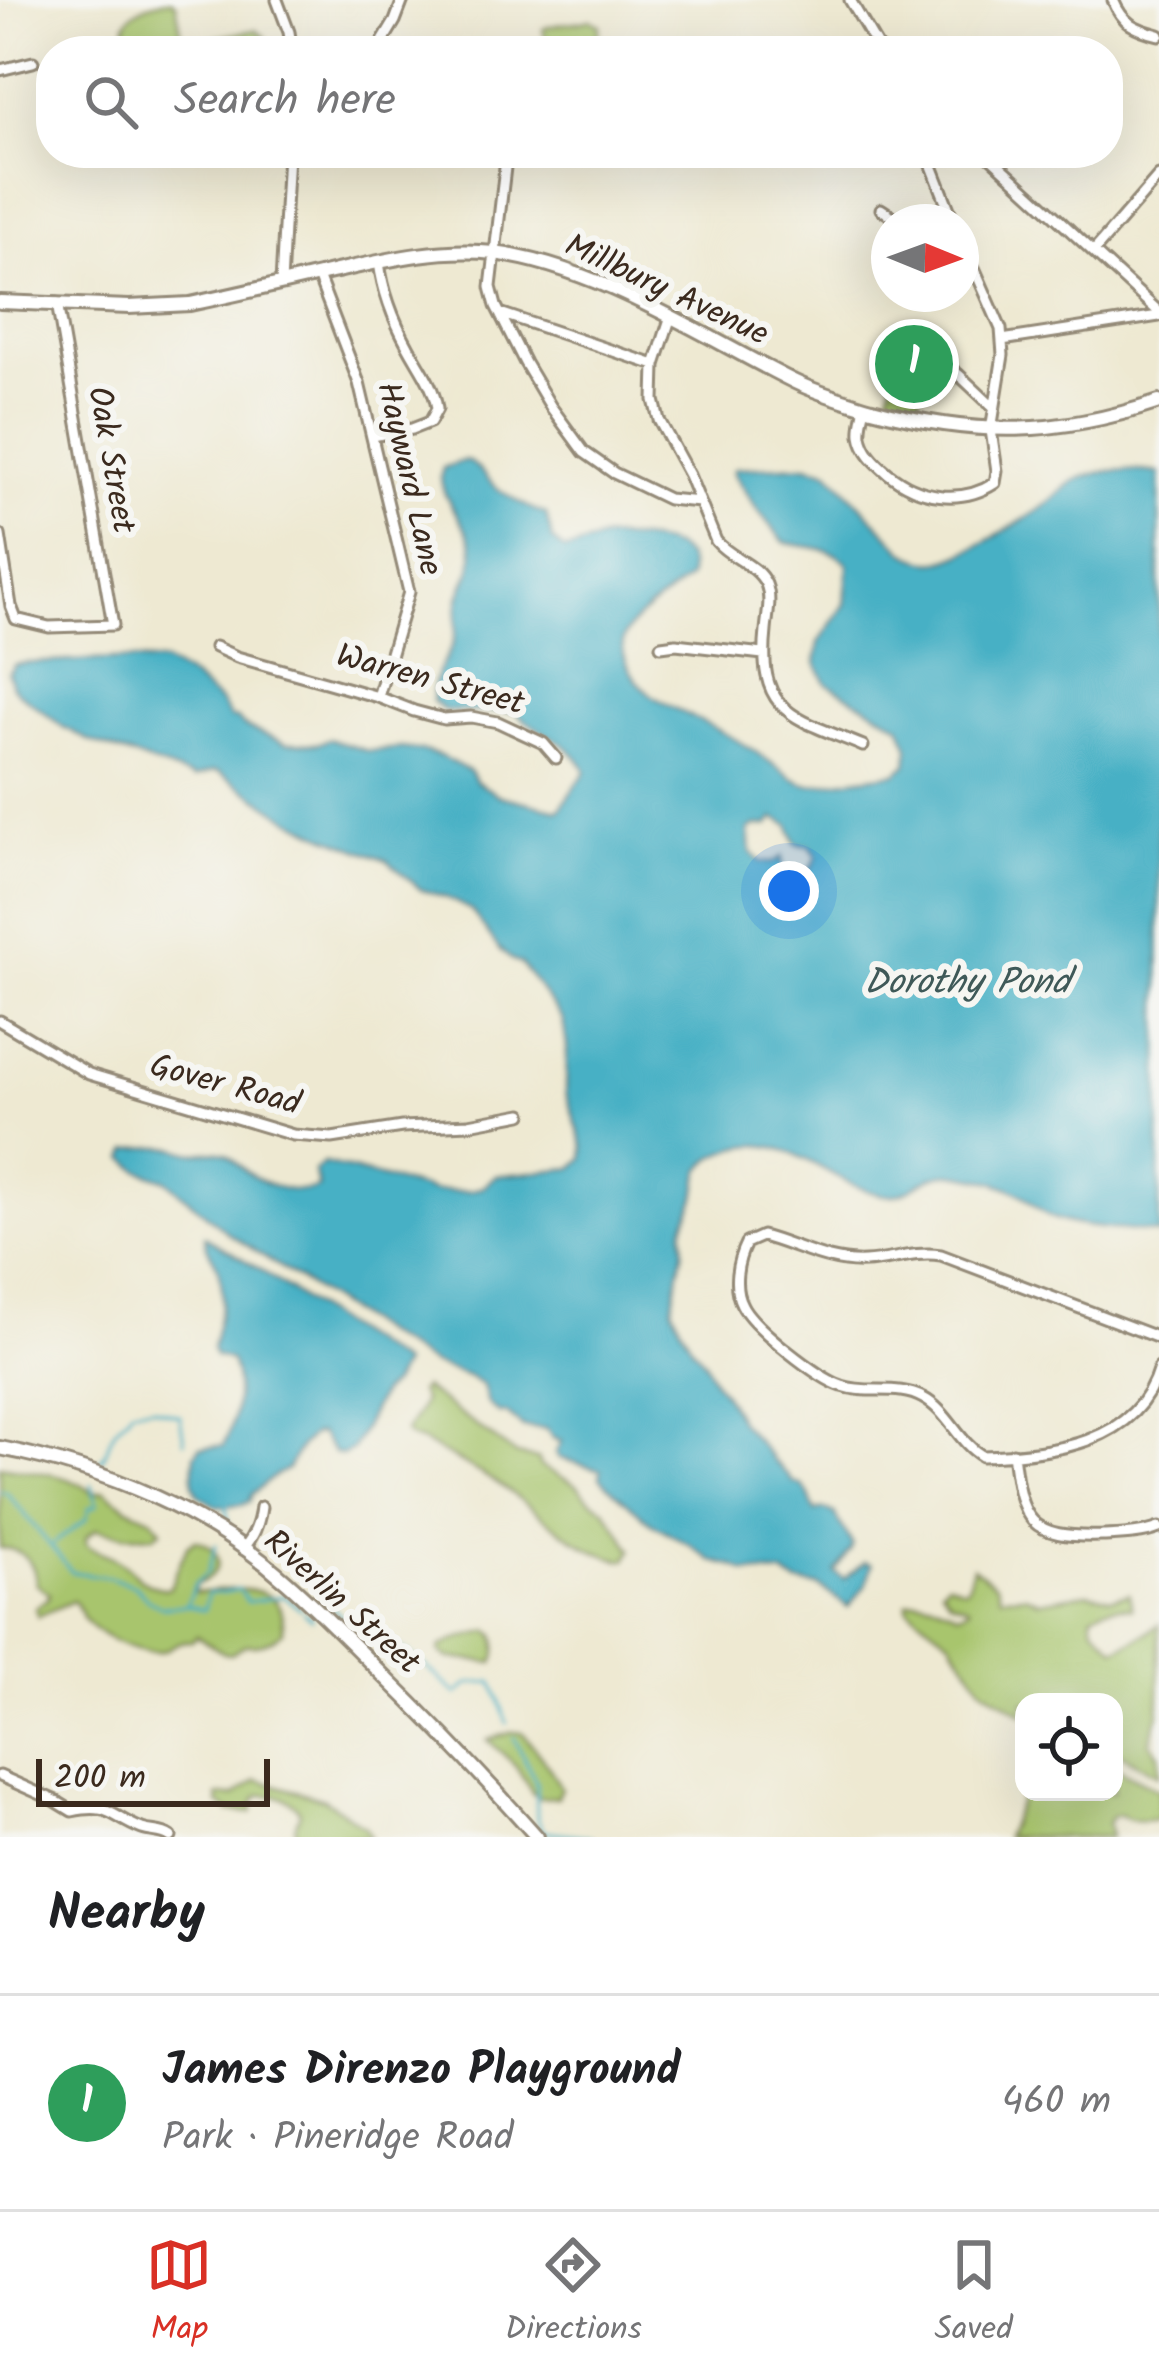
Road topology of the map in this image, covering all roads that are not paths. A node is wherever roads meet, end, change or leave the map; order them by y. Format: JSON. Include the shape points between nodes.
{"nodes":[{"id":1,"x":277,"y":0,"type":"edge"},
{"id":2,"x":403,"y":0,"type":"edge"},
{"id":3,"x":850,"y":0,"type":"edge"},
{"id":4,"x":1113,"y":0,"type":"edge"},
{"id":5,"x":1159,"y":35,"type":"edge"},
{"id":6,"x":290,"y":36,"type":"edge"},
{"id":7,"x":386,"y":36,"type":"edge"},
{"id":8,"x":871,"y":36,"type":"edge"},
{"id":9,"x":34,"y":62,"type":"dead end"},
{"id":10,"x":0,"y":70,"type":"edge"},
{"id":11,"x":287,"y":168,"type":"edge"},
{"id":12,"x":505,"y":168,"type":"edge"},
{"id":13,"x":933,"y":168,"type":"edge"},
{"id":14,"x":1003,"y":168,"type":"edge"},
{"id":15,"x":1159,"y":176,"type":"edge"},
{"id":16,"x":947,"y":204,"type":"edge"},
{"id":17,"x":1094,"y":251,"type":"junction"},
{"id":18,"x":496,"y":254,"type":"junction"},
{"id":19,"x":379,"y":262,"type":"junction"},
{"id":20,"x":318,"y":276,"type":"junction"},
{"id":21,"x":280,"y":284,"type":"junction"},
{"id":22,"x":979,"y":284,"type":"edge"},
{"id":23,"x":0,"y":302,"type":"edge"},
{"id":24,"x":57,"y":303,"type":"junction"},
{"id":25,"x":500,"y":314,"type":"junction"},
{"id":26,"x":1159,"y":314,"type":"edge"},
{"id":27,"x":670,"y":316,"type":"junction"},
{"id":28,"x":901,"y":329,"type":"dead end"},
{"id":29,"x":1002,"y":340,"type":"junction"},
{"id":30,"x":655,"y":365,"type":"junction"},
{"id":31,"x":1159,"y":404,"type":"edge"},
{"id":32,"x":865,"y":406,"type":"junction"},
{"id":33,"x":994,"y":408,"type":"junction"},
{"id":34,"x":991,"y":430,"type":"junction"},
{"id":35,"x":372,"y":436,"type":"junction"},
{"id":36,"x":700,"y":502,"type":"junction"},
{"id":37,"x":0,"y":535,"type":"edge"},
{"id":38,"x":661,"y":646,"type":"dead end"},
{"id":39,"x":215,"y":647,"type":"dead end"},
{"id":40,"x":763,"y":654,"type":"junction"},
{"id":41,"x":378,"y":697,"type":"junction"},
{"id":42,"x":863,"y":746,"type":"dead end"},
{"id":43,"x":556,"y":758,"type":"dead end"},
{"id":44,"x":0,"y":1021,"type":"edge"},
{"id":45,"x":522,"y":1114,"type":"dead end"},
{"id":46,"x":1159,"y":1338,"type":"edge"},
{"id":47,"x":1159,"y":1369,"type":"edge"},
{"id":48,"x":0,"y":1448,"type":"edge"},
{"id":49,"x":1013,"y":1453,"type":"junction"},
{"id":50,"x":261,"y":1507,"type":"dead end"},
{"id":51,"x":1159,"y":1528,"type":"edge"},
{"id":52,"x":243,"y":1549,"type":"junction"},
{"id":53,"x":0,"y":1776,"type":"edge"},
{"id":54,"x":171,"y":1837,"type":"edge"},
{"id":55,"x":537,"y":1837,"type":"edge"}],
"edges":[{"from":1,"to":6,"type":"street"},
{"from":2,"to":7,"type":"street"},
{"from":3,"to":8,"type":"street"},
{"from":4,"to":5,"type":"street","via":[[1132,28]]},
{"from":9,"to":10,"type":"street"},
{"from":11,"to":21,"type":"street"},
{"from":12,"to":18,"type":"street"},
{"from":13,"to":16,"type":"street"},
{"from":14,"to":17,"type":"street"},
{"from":15,"to":17,"type":"street"},
{"from":17,"to":26,"type":"street"},
{"from":18,"to":19,"type":"main road","name":"Millbury Avenue"},
{"from":18,"to":25,"type":"street","via":[[491,287]]},
{"from":18,"to":27,"type":"main road","name":"Millbury Avenue","via":[[557,268]]},
{"from":19,"to":20,"type":"main road","name":"Millbury Avenue"},
{"from":19,"to":35,"type":"street","via":[[384,294],[437,409],[430,422]]},
{"from":20,"to":21,"type":"main road","name":"Millbury Avenue"},
{"from":20,"to":35,"type":"street","name":"Hayward Lane"},
{"from":21,"to":24,"type":"main road","name":"Millbury Avenue","via":[[158,307]]},
{"from":22,"to":29,"type":"street"},
{"from":23,"to":24,"type":"main road","name":"Millbury Avenue"},
{"from":24,"to":37,"type":"street","name":"Oak Street","via":[[112,625],[50,627],[15,617]]},
{"from":25,"to":30,"type":"street"},
{"from":25,"to":36,"type":"street","via":[[584,452],[668,499]]},
{"from":26,"to":29,"type":"street"},
{"from":27,"to":30,"type":"street"},
{"from":27,"to":32,"type":"main road","name":"Millbury Avenue","via":[[793,381]]},
{"from":28,"to":33,"type":"street"},
{"from":29,"to":33,"type":"street"},
{"from":30,"to":36,"type":"street","via":[[659,420]]},
{"from":31,"to":34,"type":"main road","name":"Millbury Avenue"},
{"from":32,"to":34,"type":"main road","name":"Millbury Avenue"},
{"from":32,"to":34,"type":"street","via":[[860,428],[878,464],[910,488],[951,496],[997,478]]},
{"from":33,"to":34,"type":"street"},
{"from":35,"to":41,"type":"street","name":"Hayward Lane","via":[[409,592]]},
{"from":36,"to":40,"type":"street","via":[[716,542],[767,588]]},
{"from":38,"to":40,"type":"street"},
{"from":39,"to":41,"type":"street","name":"Warren Street"},
{"from":40,"to":42,"type":"street","via":[[768,688],[781,706]]},
{"from":41,"to":43,"type":"street","name":"Warren Street","via":[[443,718],[498,722]]},
{"from":44,"to":45,"type":"street","name":"Gover Road","via":[[89,1074],[293,1136]]},
{"from":46,"to":49,"type":"street","via":[[941,1255],[861,1263],[762,1236],[746,1243],[738,1268],[742,1307],[807,1365],[837,1385],[926,1399],[977,1454]]},
{"from":47,"to":49,"type":"street","via":[[1146,1399],[1119,1426],[1088,1441]]},
{"from":48,"to":52,"type":"main road","name":"Riverlin Street","via":[[146,1492]]},
{"from":49,"to":51,"type":"street","via":[[1020,1503],[1044,1530],[1083,1537]]},
{"from":50,"to":52,"type":"street"},
{"from":52,"to":55,"type":"main road","name":"Riverlin Street","via":[[368,1660]]},
{"from":53,"to":54,"type":"street","via":[[72,1811],[96,1807]]}]}
